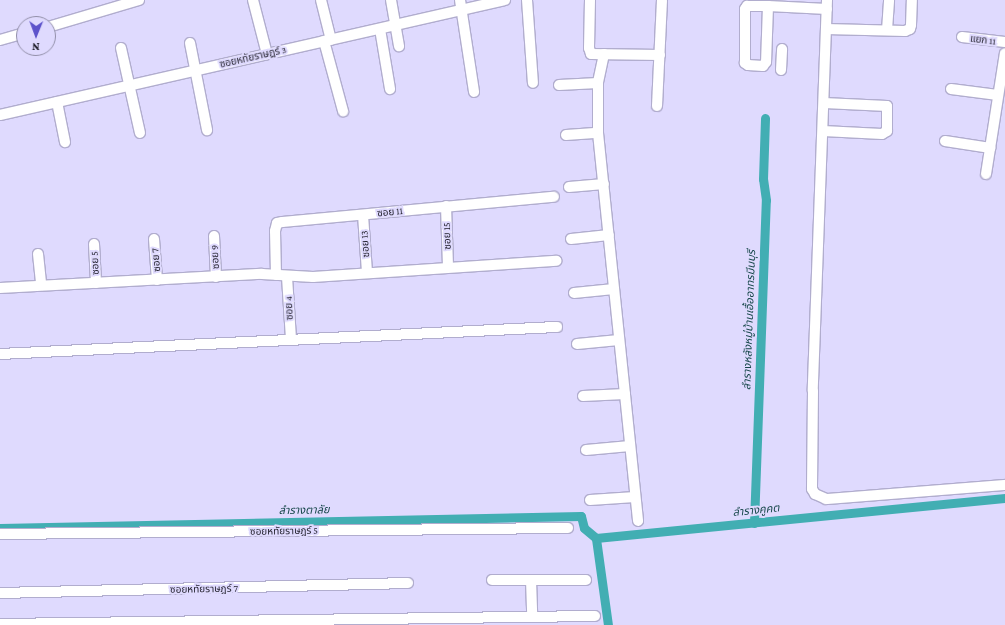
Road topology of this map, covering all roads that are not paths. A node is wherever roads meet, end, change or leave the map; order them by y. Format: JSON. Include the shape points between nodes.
{"nodes":[{"id":1,"x":139,"y":0,"type":"edge"},
{"id":2,"x":253,"y":0,"type":"edge"},
{"id":3,"x":321,"y":0,"type":"edge"},
{"id":4,"x":391,"y":0,"type":"edge"},
{"id":5,"x":460,"y":0,"type":"edge"},
{"id":6,"x":505,"y":0,"type":"edge"},
{"id":7,"x":527,"y":0,"type":"edge"},
{"id":8,"x":590,"y":0,"type":"edge"},
{"id":9,"x":662,"y":0,"type":"edge"},
{"id":10,"x":889,"y":0,"type":"edge"},
{"id":11,"x":912,"y":0,"type":"edge"},
{"id":12,"x":827,"y":4,"type":"edge"},
{"id":13,"x":768,"y":6,"type":"junction"},
{"id":14,"x":462,"y":10,"type":"junction"},
{"id":15,"x":56,"y":24,"type":"edge"},
{"id":16,"x":396,"y":25,"type":"junction"},
{"id":17,"x":380,"y":29,"type":"junction"},
{"id":18,"x":826,"y":29,"type":"junction"},
{"id":19,"x":887,"y":30,"type":"junction"},
{"id":20,"x":16,"y":36,"type":"edge"},
{"id":21,"x":962,"y":37,"type":"dead end"},
{"id":22,"x":0,"y":40,"type":"edge"},
{"id":23,"x":328,"y":40,"type":"junction"},
{"id":24,"x":1005,"y":42,"type":"edge"},
{"id":25,"x":190,"y":43,"type":"dead end"},
{"id":26,"x":399,"y":46,"type":"dead end"},
{"id":27,"x":122,"y":48,"type":"dead end"},
{"id":28,"x":782,"y":49,"type":"dead end"},
{"id":29,"x":1005,"y":52,"type":"edge"},
{"id":30,"x":267,"y":54,"type":"junction"},
{"id":31,"x":604,"y":54,"type":"junction"},
{"id":32,"x":660,"y":55,"type":"junction"},
{"id":33,"x":766,"y":62,"type":"junction"},
{"id":34,"x":195,"y":71,"type":"junction"},
{"id":35,"x":533,"y":83,"type":"dead end"},
{"id":36,"x":598,"y":83,"type":"junction"},
{"id":37,"x":559,"y":85,"type":"dead end"},
{"id":38,"x":130,"y":86,"type":"junction"},
{"id":39,"x":390,"y":89,"type":"dead end"},
{"id":40,"x":952,"y":89,"type":"dead end"},
{"id":41,"x":474,"y":92,"type":"dead end"},
{"id":42,"x":998,"y":94,"type":"junction"},
{"id":43,"x":57,"y":102,"type":"junction"},
{"id":44,"x":824,"y":103,"type":"junction"},
{"id":45,"x":657,"y":106,"type":"dead end"},
{"id":46,"x":343,"y":111,"type":"dead end"},
{"id":47,"x":0,"y":115,"type":"edge"},
{"id":48,"x":207,"y":130,"type":"dead end"},
{"id":49,"x":823,"y":131,"type":"junction"},
{"id":50,"x":140,"y":133,"type":"dead end"},
{"id":51,"x":598,"y":133,"type":"junction"},
{"id":52,"x":566,"y":135,"type":"dead end"},
{"id":53,"x":945,"y":141,"type":"dead end"},
{"id":54,"x":65,"y":142,"type":"dead end"},
{"id":55,"x":990,"y":148,"type":"junction"},
{"id":56,"x":986,"y":174,"type":"dead end"},
{"id":57,"x":604,"y":184,"type":"junction"},
{"id":58,"x":569,"y":187,"type":"dead end"},
{"id":59,"x":554,"y":197,"type":"dead end"},
{"id":60,"x":446,"y":206,"type":"junction"},
{"id":61,"x":363,"y":215,"type":"junction"},
{"id":62,"x":609,"y":235,"type":"junction"},
{"id":63,"x":214,"y":236,"type":"dead end"},
{"id":64,"x":154,"y":239,"type":"dead end"},
{"id":65,"x":571,"y":239,"type":"dead end"},
{"id":66,"x":94,"y":244,"type":"dead end"},
{"id":67,"x":38,"y":254,"type":"dead end"},
{"id":68,"x":556,"y":261,"type":"dead end"},
{"id":69,"x":448,"y":267,"type":"junction"},
{"id":70,"x":367,"y":272,"type":"junction"},
{"id":71,"x":276,"y":275,"type":"junction"},
{"id":72,"x":287,"y":277,"type":"junction"},
{"id":73,"x":216,"y":278,"type":"junction"},
{"id":74,"x":157,"y":280,"type":"junction"},
{"id":75,"x":96,"y":283,"type":"junction"},
{"id":76,"x":41,"y":285,"type":"junction"},
{"id":77,"x":0,"y":288,"type":"edge"},
{"id":78,"x":614,"y":289,"type":"junction"},
{"id":79,"x":574,"y":293,"type":"dead end"},
{"id":80,"x":557,"y":327,"type":"dead end"},
{"id":81,"x":291,"y":339,"type":"junction"},
{"id":82,"x":620,"y":340,"type":"junction"},
{"id":83,"x":577,"y":344,"type":"dead end"},
{"id":84,"x":0,"y":354,"type":"edge"},
{"id":85,"x":625,"y":394,"type":"junction"},
{"id":86,"x":583,"y":396,"type":"dead end"},
{"id":87,"x":630,"y":446,"type":"junction"},
{"id":88,"x":586,"y":450,"type":"dead end"},
{"id":89,"x":1005,"y":486,"type":"edge"},
{"id":90,"x":636,"y":497,"type":"junction"},
{"id":91,"x":590,"y":500,"type":"dead end"},
{"id":92,"x":638,"y":521,"type":"dead end"},
{"id":93,"x":568,"y":528,"type":"dead end"},
{"id":94,"x":0,"y":534,"type":"edge"},
{"id":95,"x":492,"y":580,"type":"dead end"},
{"id":96,"x":531,"y":580,"type":"junction"},
{"id":97,"x":586,"y":580,"type":"dead end"},
{"id":98,"x":408,"y":583,"type":"dead end"},
{"id":99,"x":0,"y":593,"type":"edge"},
{"id":100,"x":595,"y":616,"type":"dead end"},
{"id":101,"x":532,"y":617,"type":"junction"},
{"id":102,"x":0,"y":624,"type":"edge"}],
"edges":[{"from":1,"to":15,"type":"street"},
{"from":2,"to":30,"type":"street"},
{"from":3,"to":23,"type":"street"},
{"from":4,"to":16,"type":"street"},
{"from":5,"to":14,"type":"street"},
{"from":6,"to":14,"type":"street","name":"ซอยหทัยราษฎร์ 3"},
{"from":7,"to":35,"type":"street"},
{"from":8,"to":31,"type":"street","via":[[589,48],[591,54]]},
{"from":9,"to":32,"type":"street"},
{"from":10,"to":19,"type":"street"},
{"from":11,"to":19,"type":"street","via":[[910,29]]},
{"from":12,"to":13,"type":"street"},
{"from":12,"to":18,"type":"street"},
{"from":13,"to":33,"type":"street"},
{"from":13,"to":33,"type":"street","via":[[751,5],[745,9],[745,63],[763,66]]},
{"from":14,"to":16,"type":"street","name":"ซอยหทัยราษฎร์ 3"},
{"from":14,"to":41,"type":"street"},
{"from":16,"to":17,"type":"street","name":"ซอยหทัยราษฎร์ 3"},
{"from":16,"to":26,"type":"street"},
{"from":17,"to":23,"type":"street","name":"ซอยหทัยราษฎร์ 3"},
{"from":17,"to":39,"type":"street"},
{"from":18,"to":19,"type":"street"},
{"from":18,"to":44,"type":"street"},
{"from":20,"to":22,"type":"street"},
{"from":21,"to":24,"type":"street","name":"แยก 11"},
{"from":23,"to":30,"type":"street","name":"ซอยหทัยราษฎร์ 3"},
{"from":23,"to":46,"type":"street"},
{"from":25,"to":34,"type":"street"},
{"from":27,"to":38,"type":"street"},
{"from":28,"to":33,"type":"street","via":[[781,67]]},
{"from":29,"to":42,"type":"street"},
{"from":30,"to":34,"type":"street","name":"ซอยหทัยราษฎร์ 3"},
{"from":31,"to":32,"type":"street"},
{"from":31,"to":36,"type":"street"},
{"from":32,"to":45,"type":"street"},
{"from":34,"to":38,"type":"street","name":"ซอยหทัยราษฎร์ 3"},
{"from":34,"to":48,"type":"street"},
{"from":36,"to":37,"type":"street"},
{"from":36,"to":51,"type":"street"},
{"from":38,"to":43,"type":"street","name":"ซอยหทัยราษฎร์ 3"},
{"from":38,"to":50,"type":"street"},
{"from":40,"to":42,"type":"street"},
{"from":42,"to":55,"type":"street"},
{"from":43,"to":47,"type":"street","name":"ซอยหทัยราษฎร์ 3"},
{"from":43,"to":54,"type":"street"},
{"from":44,"to":49,"type":"street"},
{"from":44,"to":49,"type":"street","via":[[885,105],[888,109],[887,130],[882,134]]},
{"from":49,"to":89,"type":"street","via":[[812,437],[811,479],[814,494],[826,499]]},
{"from":51,"to":52,"type":"street"},
{"from":51,"to":57,"type":"street"},
{"from":53,"to":55,"type":"street"},
{"from":55,"to":56,"type":"street"},
{"from":57,"to":58,"type":"street"},
{"from":57,"to":62,"type":"street"},
{"from":59,"to":60,"type":"street","name":"ซอย 11"},
{"from":60,"to":61,"type":"street","name":"ซอย 11"},
{"from":60,"to":69,"type":"street","name":"ซอย 15"},
{"from":61,"to":70,"type":"street","name":"ซอย 13"},
{"from":61,"to":71,"type":"street","name":"ซอย 11","via":[[277,223]]},
{"from":62,"to":65,"type":"street"},
{"from":62,"to":78,"type":"street"},
{"from":63,"to":73,"type":"street","name":"ซอย 9"},
{"from":64,"to":74,"type":"street","name":"ซอย 7"},
{"from":66,"to":75,"type":"street","name":"ซอย 5"},
{"from":67,"to":76,"type":"street"},
{"from":68,"to":69,"type":"street"},
{"from":69,"to":70,"type":"street"},
{"from":70,"to":72,"type":"street"},
{"from":71,"to":72,"type":"street"},
{"from":71,"to":73,"type":"street"},
{"from":72,"to":81,"type":"street","name":"ซอย 4"},
{"from":73,"to":74,"type":"street"},
{"from":74,"to":75,"type":"street"},
{"from":75,"to":76,"type":"street"},
{"from":76,"to":77,"type":"street"},
{"from":78,"to":79,"type":"street"},
{"from":78,"to":82,"type":"street"},
{"from":80,"to":81,"type":"street"},
{"from":81,"to":84,"type":"street"},
{"from":82,"to":83,"type":"street"},
{"from":82,"to":85,"type":"street"},
{"from":85,"to":86,"type":"street"},
{"from":85,"to":87,"type":"street"},
{"from":87,"to":88,"type":"street"},
{"from":87,"to":90,"type":"street"},
{"from":90,"to":91,"type":"street"},
{"from":90,"to":92,"type":"street"},
{"from":93,"to":94,"type":"street","name":"ซอยหทัยราษฎร์ 5"},
{"from":95,"to":96,"type":"street"},
{"from":96,"to":97,"type":"street"},
{"from":96,"to":101,"type":"street"},
{"from":98,"to":99,"type":"street","name":"ซอยหทัยราษฎร์ 7"},
{"from":100,"to":101,"type":"street"},
{"from":101,"to":102,"type":"street"}]}
